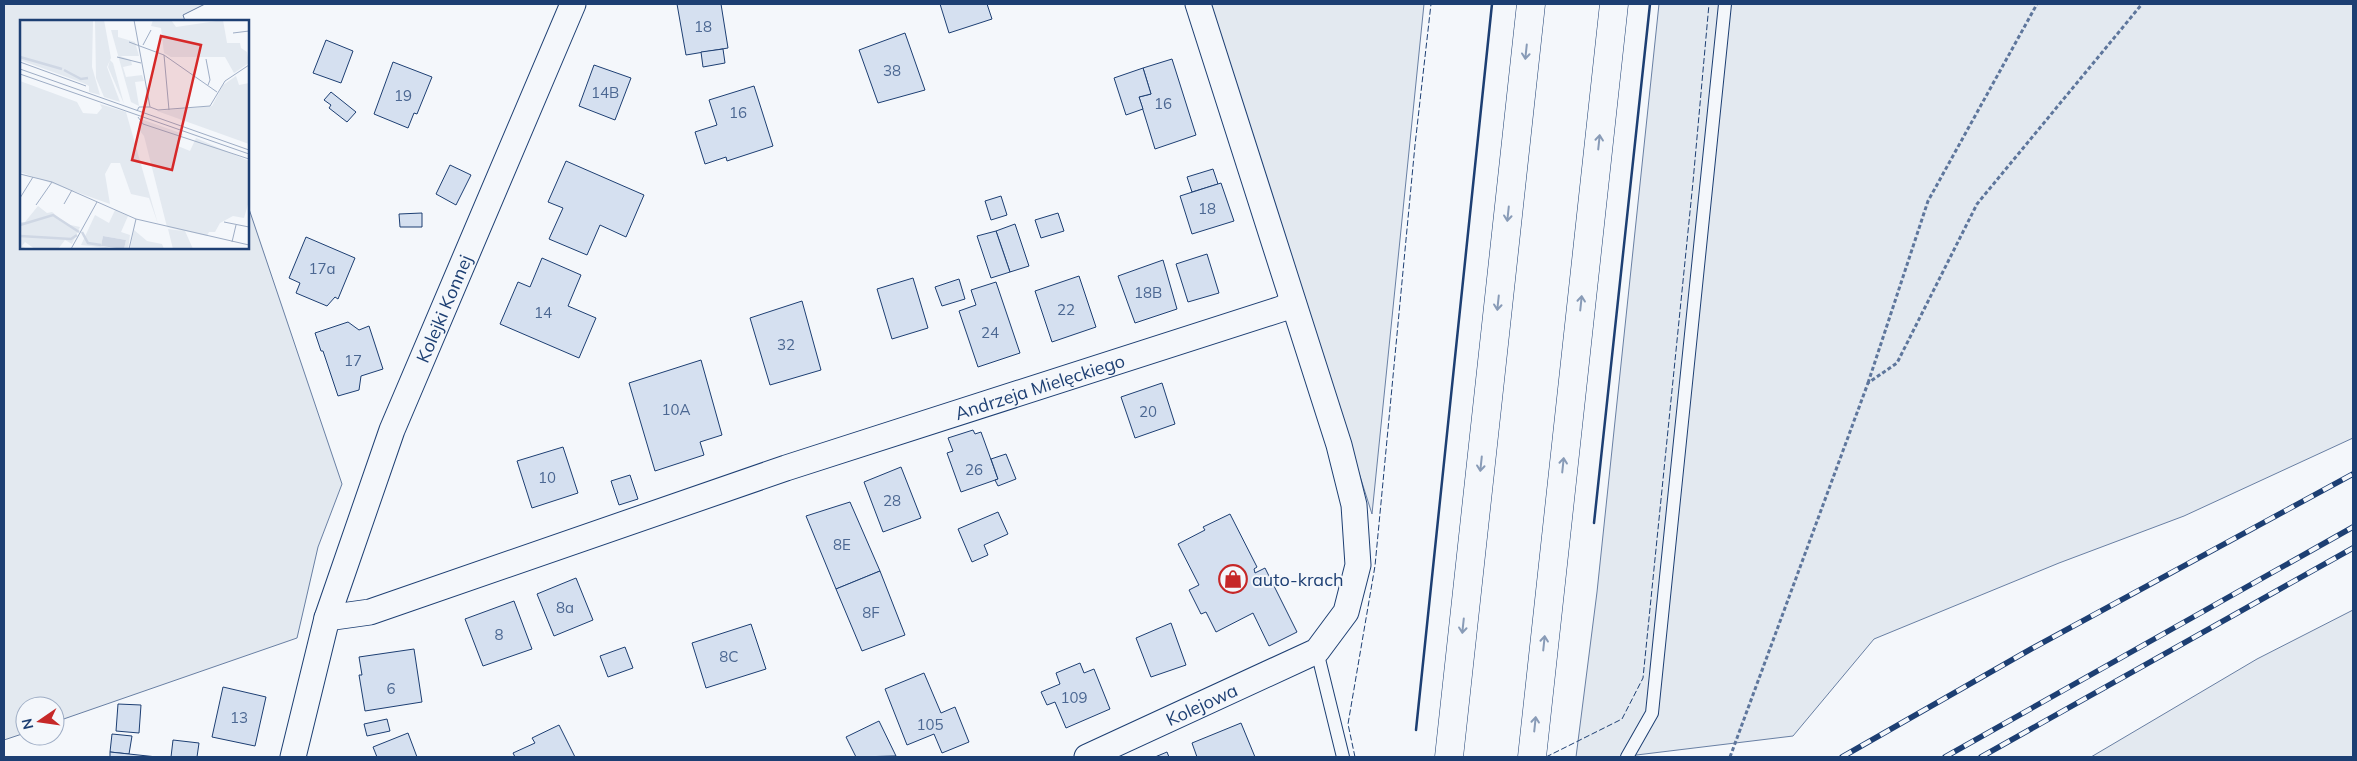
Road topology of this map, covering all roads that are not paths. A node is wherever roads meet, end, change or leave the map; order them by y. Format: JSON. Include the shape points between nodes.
{"nodes":[{"id":1,"x":573,"y":4,"type":"edge"},
{"id":2,"x":1198,"y":4,"type":"edge"},
{"id":3,"x":1531,"y":4,"type":"edge"},
{"id":4,"x":1614,"y":4,"type":"edge"},
{"id":5,"x":1726,"y":4,"type":"edge"},
{"id":6,"x":1294,"y":303,"type":"junction"},
{"id":7,"x":327,"y":618,"type":"junction"},
{"id":8,"x":1317,"y":651,"type":"junction"},
{"id":9,"x":1450,"y":747,"type":"edge"},
{"id":10,"x":294,"y":757,"type":"edge"},
{"id":11,"x":1087,"y":757,"type":"edge"},
{"id":12,"x":1343,"y":757,"type":"edge"},
{"id":13,"x":1532,"y":757,"type":"edge"},
{"id":14,"x":1628,"y":757,"type":"edge"}],
"edges":[{"from":1,"to":7,"type":"street","name":"Kolejki Konnej","via":[[392,430]]},
{"from":2,"to":6,"type":"street"},
{"from":3,"to":9,"type":"highway","one_way":true},
{"from":13,"to":4,"type":"highway","one_way":true},
{"from":5,"to":14,"type":"lane","via":[[1652,713]]},
{"from":6,"to":7,"type":"street","name":"Andrzeja Mielęckiego","via":[[786,468],[370,612]]},
{"from":6,"to":8,"type":"street","via":[[1339,445],[1354,505],[1358,565],[1346,612]]},
{"from":7,"to":10,"type":"street","name":"Kolejki Konnej"},
{"from":8,"to":11,"type":"street","name":"Kolejowa"},
{"from":8,"to":12,"type":"lane"}]}
